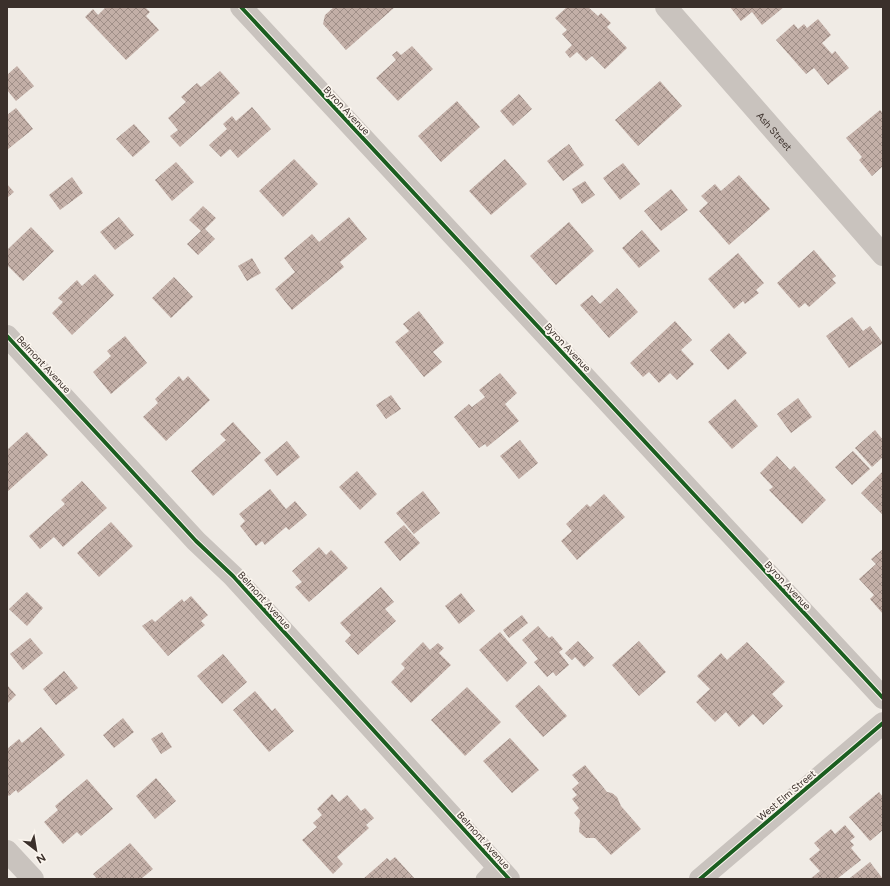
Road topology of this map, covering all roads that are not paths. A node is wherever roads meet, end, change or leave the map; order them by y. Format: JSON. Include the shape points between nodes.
{"nodes":[{"id":1,"x":241,"y":7,"type":"edge"},
{"id":2,"x":666,"y":7,"type":"edge"},
{"id":3,"x":883,"y":255,"type":"edge"},
{"id":4,"x":7,"y":336,"type":"edge"},
{"id":5,"x":883,"y":698,"type":"edge"},
{"id":6,"x":883,"y":723,"type":"edge"},
{"id":7,"x":7,"y":851,"type":"edge"},
{"id":8,"x":496,"y":874,"type":"edge"},
{"id":9,"x":33,"y":879,"type":"edge"},
{"id":10,"x":700,"y":879,"type":"edge"}],
"edges":[{"from":1,"to":5,"type":"street","name":"Byron Avenue"},
{"from":2,"to":3,"type":"street","name":"Ash Street"},
{"from":4,"to":8,"type":"street","name":"Belmont Avenue","via":[[196,541],[233,576]]},
{"from":6,"to":10,"type":"street","name":"West Elm Street"},
{"from":7,"to":9,"type":"street"}]}
